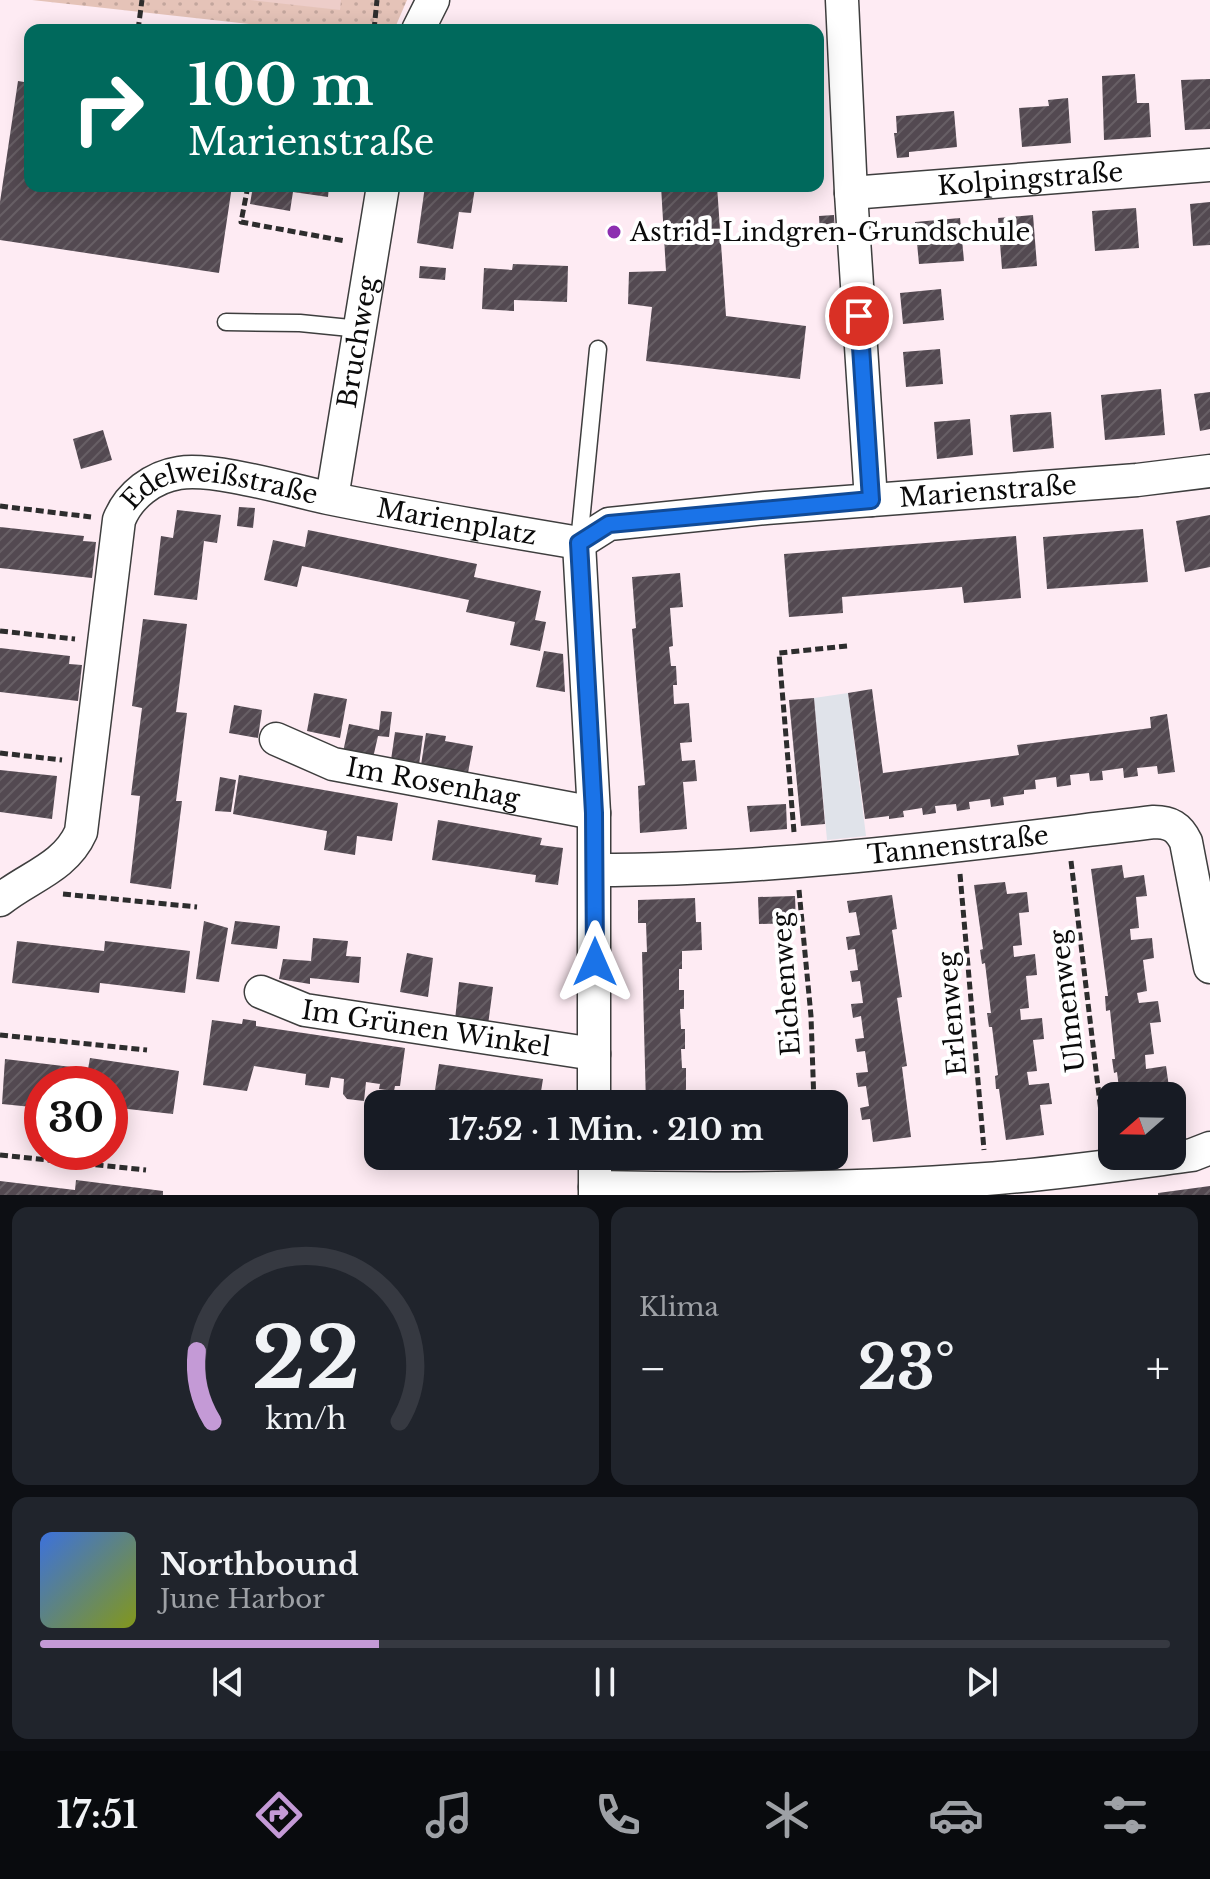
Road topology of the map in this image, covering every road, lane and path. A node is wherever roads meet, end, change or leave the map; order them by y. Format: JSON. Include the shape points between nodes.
{"nodes":[{"id":1,"x":142,"y":0,"type":"edge"},
{"id":2,"x":377,"y":0,"type":"edge"},
{"id":3,"x":433,"y":0,"type":"edge"},
{"id":4,"x":842,"y":0,"type":"edge"},
{"id":5,"x":139,"y":24,"type":"edge"},
{"id":6,"x":375,"y":24,"type":"edge"},
{"id":7,"x":421,"y":24,"type":"edge"},
{"id":8,"x":1210,"y":165,"type":"edge"},
{"id":9,"x":247,"y":192,"type":"edge"},
{"id":10,"x":382,"y":192,"type":"edge"},
{"id":11,"x":851,"y":193,"type":"junction"},
{"id":12,"x":373,"y":246,"type":"junction"},
{"id":13,"x":226,"y":322,"type":"dead end"},
{"id":14,"x":360,"y":329,"type":"junction"},
{"id":15,"x":598,"y":349,"type":"dead end"},
{"id":16,"x":1210,"y":471,"type":"edge"},
{"id":17,"x":332,"y":498,"type":"junction"},
{"id":18,"x":871,"y":500,"type":"junction"},
{"id":19,"x":0,"y":506,"type":"edge"},
{"id":20,"x":119,"y":520,"type":"junction"},
{"id":21,"x":579,"y":543,"type":"junction"},
{"id":22,"x":0,"y":631,"type":"edge"},
{"id":23,"x":103,"y":642,"type":"junction"},
{"id":24,"x":847,"y":646,"type":"dead end"},
{"id":25,"x":276,"y":739,"type":"dead end"},
{"id":26,"x":0,"y":753,"type":"edge"},
{"id":27,"x":91,"y":763,"type":"junction"},
{"id":28,"x":594,"y":813,"type":"junction"},
{"id":29,"x":1067,"y":832,"type":"junction"},
{"id":30,"x":957,"y":846,"type":"junction"},
{"id":31,"x":796,"y":862,"type":"junction"},
{"id":32,"x":595,"y":870,"type":"junction"},
{"id":33,"x":60,"y":894,"type":"dead end"},
{"id":34,"x":0,"y":900,"type":"edge"},
{"id":35,"x":197,"y":907,"type":"dead end"},
{"id":36,"x":1210,"y":967,"type":"edge"},
{"id":37,"x":261,"y":992,"type":"dead end"},
{"id":38,"x":0,"y":1035,"type":"edge"},
{"id":39,"x":147,"y":1050,"type":"dead end"},
{"id":40,"x":594,"y":1054,"type":"junction"},
{"id":41,"x":594,"y":1090,"type":"edge"},
{"id":42,"x":814,"y":1090,"type":"edge"},
{"id":43,"x":1098,"y":1091,"type":"edge"},
{"id":44,"x":1210,"y":1148,"type":"edge"},
{"id":45,"x":0,"y":1155,"type":"edge"},
{"id":46,"x":1186,"y":1156,"type":"edge"},
{"id":47,"x":1098,"y":1167,"type":"edge"},
{"id":48,"x":146,"y":1170,"type":"dead end"},
{"id":49,"x":595,"y":1179,"type":"edge"},
{"id":50,"x":987,"y":1179,"type":"junction"}],
"edges":[{"from":1,"to":5,"type":"path"},
{"from":2,"to":6,"type":"path"},
{"from":3,"to":7,"type":"street"},
{"from":4,"to":11,"type":"street"},
{"from":8,"to":11,"type":"street","name":"Kolpingstraße"},
{"from":9,"to":12,"type":"path","via":[[241,222]]},
{"from":10,"to":12,"type":"street","name":"Bruchweg"},
{"from":11,"to":18,"type":"street"},
{"from":12,"to":14,"type":"street","name":"Bruchweg"},
{"from":13,"to":14,"type":"lane"},
{"from":14,"to":17,"type":"street","name":"Bruchweg"},
{"from":15,"to":21,"type":"lane"},
{"from":16,"to":18,"type":"street","name":"Marienstraße"},
{"from":17,"to":20,"type":"street","name":"Edelweißstraße","via":[[187,472],[146,487]]},
{"from":17,"to":21,"type":"street","name":"Marienplatz"},
{"from":18,"to":21,"type":"street","name":"Marienstraße","via":[[609,524]]},
{"from":19,"to":20,"type":"path","name":"Edelweißstraße"},
{"from":20,"to":23,"type":"street","name":"Edelweißstraße"},
{"from":21,"to":28,"type":"street"},
{"from":22,"to":23,"type":"path"},
{"from":23,"to":27,"type":"street","name":"Edelweißstraße"},
{"from":24,"to":31,"type":"path","name":"Eichenweg","via":[[779,653]]},
{"from":25,"to":28,"type":"street","name":"Im Rosenhag","via":[[333,764]]},
{"from":26,"to":27,"type":"path"},
{"from":27,"to":34,"type":"street","name":"Edelweißstraße","via":[[76,844],[52,868]]},
{"from":28,"to":32,"type":"street"},
{"from":29,"to":30,"type":"street","name":"Tannenstraße"},
{"from":29,"to":36,"type":"street","name":"Tannenstraße","via":[[1162,822],[1179,830],[1186,842]]},
{"from":29,"to":43,"type":"path","name":"Ulmenweg"},
{"from":30,"to":31,"type":"street","name":"Tannenstraße"},
{"from":30,"to":50,"type":"path","name":"Erlenweg"},
{"from":31,"to":32,"type":"street","name":"Tannenstraße"},
{"from":31,"to":42,"type":"path","name":"Eichenweg"},
{"from":32,"to":40,"type":"street"},
{"from":33,"to":35,"type":"path"},
{"from":37,"to":40,"type":"street","name":"Im Grünen Winkel","via":[[305,1010]]},
{"from":38,"to":39,"type":"path"},
{"from":40,"to":41,"type":"street"},
{"from":44,"to":46,"type":"street"},
{"from":45,"to":48,"type":"path"},
{"from":47,"to":50,"type":"street"},
{"from":49,"to":50,"type":"street","via":[[800,1188]]}]}
